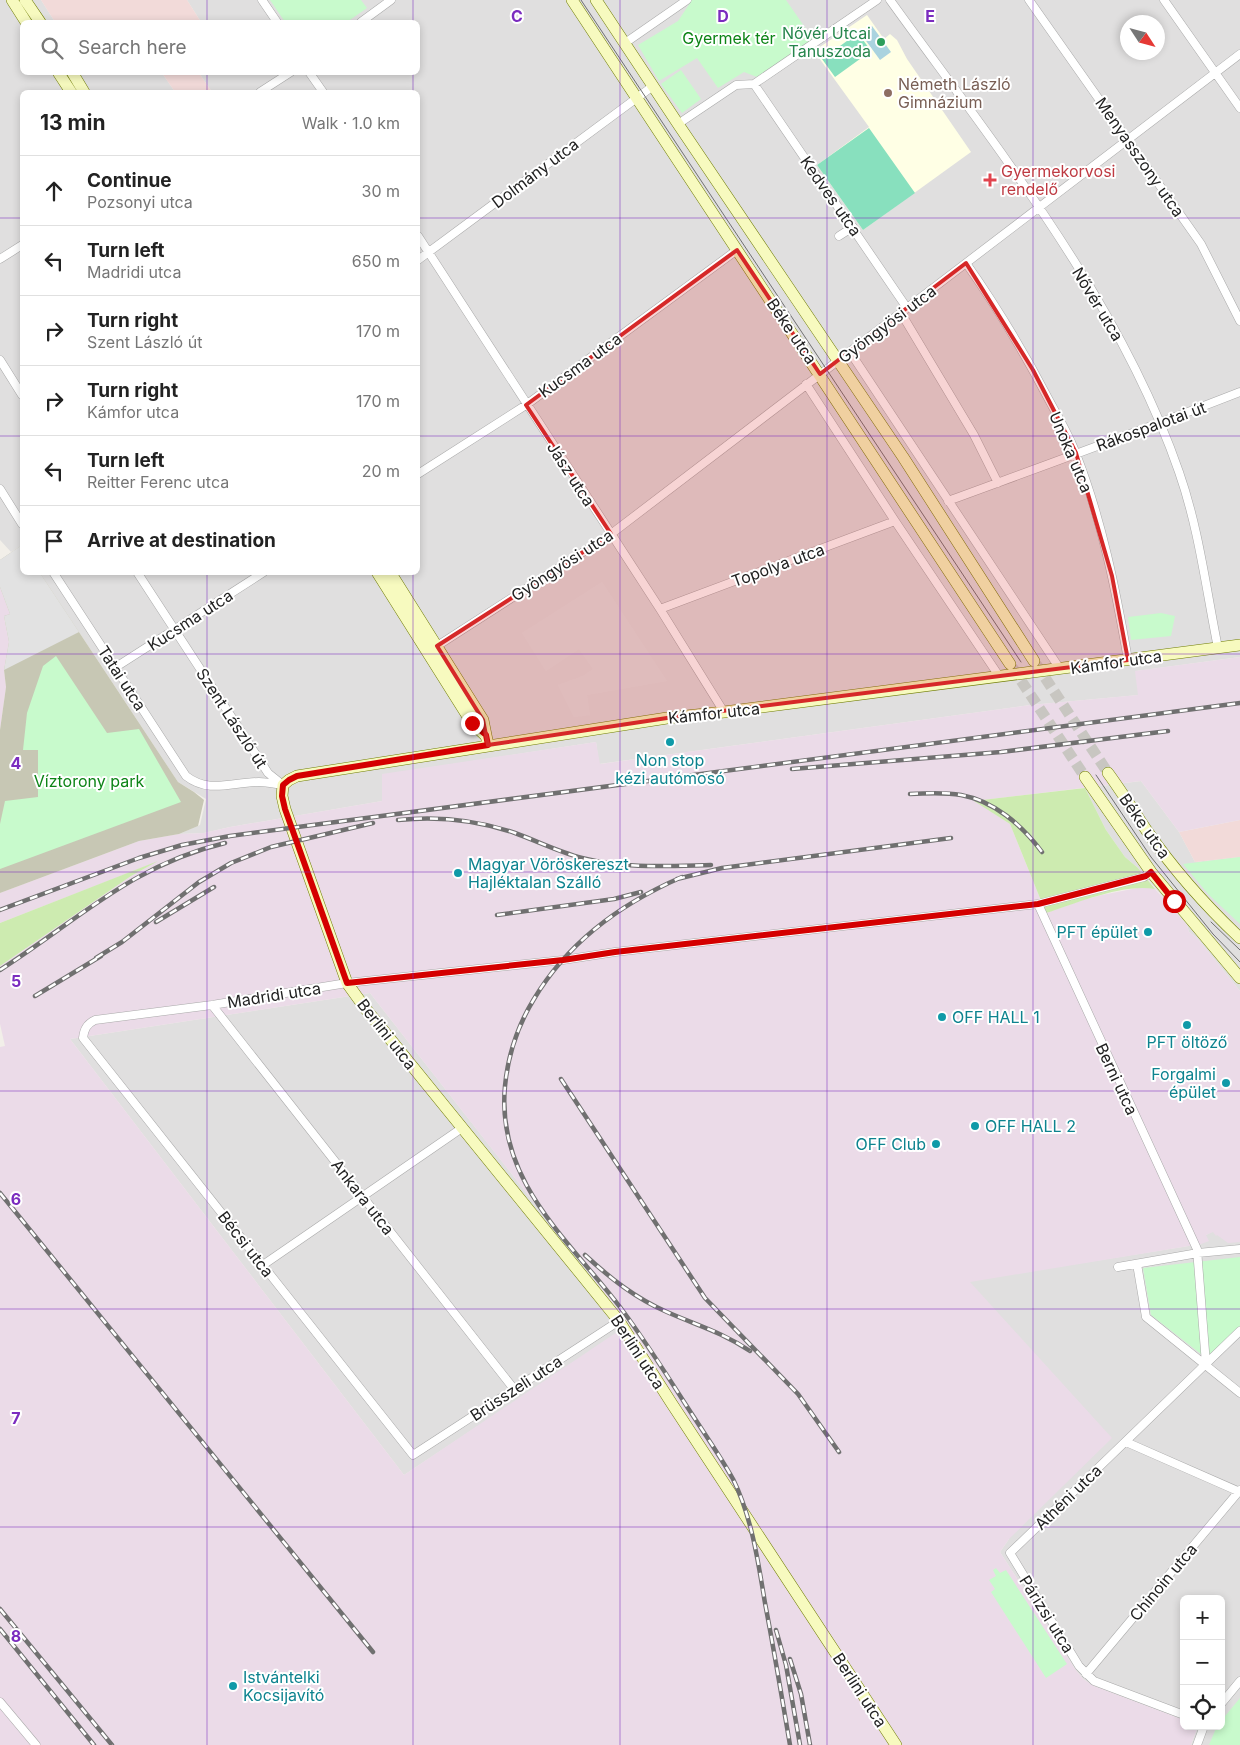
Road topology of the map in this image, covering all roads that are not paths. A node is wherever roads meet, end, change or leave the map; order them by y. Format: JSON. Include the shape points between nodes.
{"nodes":[{"id":1,"x":12,"y":0,"type":"edge"},
{"id":2,"x":25,"y":0,"type":"edge"},
{"id":3,"x":262,"y":0,"type":"edge"},
{"id":4,"x":391,"y":0,"type":"edge"},
{"id":5,"x":572,"y":0,"type":"edge"},
{"id":6,"x":596,"y":0,"type":"edge"},
{"id":7,"x":687,"y":0,"type":"edge"},
{"id":8,"x":877,"y":0,"type":"edge"},
{"id":9,"x":890,"y":0,"type":"edge"},
{"id":10,"x":1029,"y":0,"type":"edge"},
{"id":11,"x":1164,"y":0,"type":"edge"},
{"id":12,"x":25,"y":20,"type":"edge"},
{"id":13,"x":39,"y":20,"type":"edge"},
{"id":14,"x":275,"y":20,"type":"edge"},
{"id":15,"x":364,"y":20,"type":"edge"},
{"id":16,"x":625,"y":44,"type":"junction"},
{"id":17,"x":1240,"y":54,"type":"edge"},
{"id":18,"x":1216,"y":72,"type":"junction"},
{"id":19,"x":60,"y":75,"type":"edge"},
{"id":20,"x":74,"y":75,"type":"edge"},
{"id":21,"x":286,"y":75,"type":"edge"},
{"id":22,"x":312,"y":75,"type":"edge"},
{"id":23,"x":754,"y":84,"type":"junction"},
{"id":24,"x":653,"y":86,"type":"junction"},
{"id":25,"x":70,"y":90,"type":"edge"},
{"id":26,"x":83,"y":90,"type":"edge"},
{"id":27,"x":263,"y":90,"type":"edge"},
{"id":28,"x":322,"y":90,"type":"edge"},
{"id":29,"x":636,"y":97,"type":"junction"},
{"id":30,"x":1240,"y":108,"type":"edge"},
{"id":31,"x":678,"y":124,"type":"junction"},
{"id":32,"x":1128,"y":141,"type":"junction"},
{"id":33,"x":1038,"y":207,"type":"junction"},
{"id":34,"x":853,"y":227,"type":"junction"},
{"id":35,"x":839,"y":236,"type":"dead end"},
{"id":36,"x":420,"y":239,"type":"edge"},
{"id":37,"x":20,"y":246,"type":"edge"},
{"id":38,"x":737,"y":250,"type":"junction"},
{"id":39,"x":429,"y":253,"type":"junction"},
{"id":40,"x":0,"y":259,"type":"edge"},
{"id":41,"x":420,"y":259,"type":"edge"},
{"id":42,"x":966,"y":263,"type":"junction"},
{"id":43,"x":908,"y":308,"type":"junction"},
{"id":44,"x":901,"y":313,"type":"junction"},
{"id":45,"x":1240,"y":321,"type":"edge"},
{"id":46,"x":850,"y":352,"type":"junction"},
{"id":47,"x":0,"y":360,"type":"edge"},
{"id":48,"x":837,"y":362,"type":"junction"},
{"id":49,"x":820,"y":374,"type":"junction"},
{"id":50,"x":806,"y":384,"type":"junction"},
{"id":51,"x":20,"y":392,"type":"edge"},
{"id":52,"x":1240,"y":392,"type":"edge"},
{"id":53,"x":526,"y":405,"type":"junction"},
{"id":54,"x":1161,"y":423,"type":"junction"},
{"id":55,"x":1076,"y":453,"type":"junction"},
{"id":56,"x":420,"y":473,"type":"edge"},
{"id":57,"x":998,"y":483,"type":"junction"},
{"id":58,"x":0,"y":489,"type":"edge"},
{"id":59,"x":948,"y":501,"type":"junction"},
{"id":60,"x":20,"y":514,"type":"edge"},
{"id":61,"x":895,"y":522,"type":"junction"},
{"id":62,"x":611,"y":534,"type":"junction"},
{"id":63,"x":55,"y":575,"type":"edge"},
{"id":64,"x":139,"y":575,"type":"edge"},
{"id":65,"x":259,"y":575,"type":"edge"},
{"id":66,"x":379,"y":575,"type":"edge"},
{"id":67,"x":392,"y":575,"type":"edge"},
{"id":68,"x":660,"y":609,"type":"junction"},
{"id":69,"x":174,"y":630,"type":"junction"},
{"id":70,"x":1240,"y":645,"type":"edge"},
{"id":71,"x":1218,"y":648,"type":"junction"},
{"id":72,"x":432,"y":649,"type":"junction"},
{"id":73,"x":1128,"y":660,"type":"junction"},
{"id":74,"x":1034,"y":661,"type":"tunnel mouth"},
{"id":75,"x":1010,"y":664,"type":"tunnel mouth"},
{"id":76,"x":116,"y":667,"type":"junction"},
{"id":77,"x":1060,"y":670,"type":"junction"},
{"id":78,"x":999,"y":676,"type":"junction"},
{"id":79,"x":724,"y":712,"type":"junction"},
{"id":80,"x":486,"y":740,"type":"junction"},
{"id":81,"x":1108,"y":773,"type":"tunnel mouth"},
{"id":82,"x":1085,"y":777,"type":"tunnel mouth"},
{"id":83,"x":283,"y":785,"type":"junction"},
{"id":84,"x":1151,"y":872,"type":"junction"},
{"id":85,"x":1038,"y":904,"type":"junction"},
{"id":86,"x":1240,"y":938,"type":"edge"},
{"id":87,"x":1240,"y":978,"type":"edge"},
{"id":88,"x":347,"y":983,"type":"junction"},
{"id":89,"x":212,"y":1004,"type":"junction"},
{"id":90,"x":84,"y":1032,"type":"joint"},
{"id":91,"x":462,"y":1128,"type":"junction"},
{"id":92,"x":362,"y":1197,"type":"junction"},
{"id":93,"x":1240,"y":1249,"type":"edge"},
{"id":94,"x":1198,"y":1253,"type":"junction"},
{"id":95,"x":1137,"y":1264,"type":"junction"},
{"id":96,"x":263,"y":1265,"type":"junction"},
{"id":97,"x":1118,"y":1267,"type":"dead end"},
{"id":98,"x":619,"y":1321,"type":"junction"},
{"id":99,"x":1240,"y":1331,"type":"edge"},
{"id":100,"x":1206,"y":1364,"type":"junction"},
{"id":101,"x":514,"y":1389,"type":"junction"},
{"id":102,"x":1240,"y":1393,"type":"edge"},
{"id":103,"x":1126,"y":1442,"type":"junction"},
{"id":104,"x":413,"y":1454,"type":"joint"},
{"id":105,"x":1239,"y":1491,"type":"edge"},
{"id":106,"x":1010,"y":1553,"type":"joint"},
{"id":107,"x":1086,"y":1674,"type":"junction"},
{"id":108,"x":1240,"y":1681,"type":"edge"},
{"id":109,"x":1225,"y":1699,"type":"edge"},
{"id":110,"x":0,"y":1702,"type":"edge"},
{"id":111,"x":1180,"y":1713,"type":"edge"},
{"id":112,"x":1202,"y":1730,"type":"edge"},
{"id":113,"x":36,"y":1745,"type":"edge"},
{"id":114,"x":896,"y":1745,"type":"edge"},
{"id":115,"x":1196,"y":1745,"type":"edge"}],
"edges":[{"from":1,"to":12,"type":"street"},
{"from":2,"to":13,"type":"street"},
{"from":3,"to":14,"type":"street"},
{"from":4,"to":15,"type":"street"},
{"from":5,"to":29,"type":"street","name":"Béke utca"},
{"from":6,"to":16,"type":"street","name":"Béke utca"},
{"from":7,"to":16,"type":"street"},
{"from":8,"to":23,"type":"street"},
{"from":9,"to":33,"type":"street","name":"Nővér utca"},
{"from":10,"to":32,"type":"street","name":"Menyasszony utca"},
{"from":11,"to":18,"type":"street"},
{"from":16,"to":24,"type":"street","name":"Béke utca"},
{"from":17,"to":18,"type":"street","name":"Gyöngyösi utca"},
{"from":18,"to":30,"type":"street"},
{"from":18,"to":32,"type":"street","name":"Gyöngyösi utca"},
{"from":19,"to":25,"type":"street"},
{"from":20,"to":26,"type":"street"},
{"from":21,"to":27,"type":"street"},
{"from":22,"to":28,"type":"street"},
{"from":23,"to":31,"type":"street","via":[[736,85]]},
{"from":23,"to":34,"type":"street","name":"Kedves utca"},
{"from":24,"to":29,"type":"street","name":"Dolmány utca"},
{"from":24,"to":31,"type":"street","name":"Béke utca"},
{"from":29,"to":38,"type":"street","name":"Béke utca"},
{"from":29,"to":39,"type":"street","name":"Dolmány utca"},
{"from":31,"to":48,"type":"street","name":"Béke utca"},
{"from":32,"to":33,"type":"street","name":"Gyöngyösi utca"},
{"from":32,"to":45,"type":"street","name":"Menyasszony utca","via":[[1201,244]]},
{"from":33,"to":42,"type":"street","name":"Gyöngyösi utca"},
{"from":33,"to":54,"type":"street","name":"Nővér utca","via":[[1119,338]]},
{"from":34,"to":35,"type":"street"},
{"from":34,"to":43,"type":"street","name":"Kedves utca"},
{"from":36,"to":39,"type":"street","name":"Jász utca"},
{"from":37,"to":40,"type":"street"},
{"from":38,"to":49,"type":"street","name":"Béke utca"},
{"from":38,"to":53,"type":"street","name":"Kucsma utca"},
{"from":39,"to":41,"type":"street","name":"Dolmány utca"},
{"from":39,"to":53,"type":"street","name":"Jász utca"},
{"from":42,"to":43,"type":"street","name":"Gyöngyösi utca"},
{"from":42,"to":55,"type":"street","name":"Unoka utca","via":[[995,304]]},
{"from":43,"to":44,"type":"street","name":"Gyöngyösi utca"},
{"from":44,"to":46,"type":"street","name":"Gyöngyösi utca"},
{"from":44,"to":57,"type":"street","via":[[974,435]]},
{"from":46,"to":48,"type":"street","name":"Gyöngyösi utca"},
{"from":46,"to":59,"type":"street"},
{"from":47,"to":51,"type":"street"},
{"from":48,"to":49,"type":"street","name":"Gyöngyösi utca"},
{"from":48,"to":74,"type":"street","name":"Béke utca"},
{"from":49,"to":50,"type":"street","name":"Gyöngyösi utca"},
{"from":49,"to":75,"type":"street","name":"Béke utca"},
{"from":50,"to":61,"type":"street","name":"Béke utca"},
{"from":50,"to":62,"type":"street","name":"Gyöngyösi utca"},
{"from":52,"to":54,"type":"street","name":"Rákospalotai út"},
{"from":53,"to":56,"type":"street","name":"Kucsma utca"},
{"from":53,"to":62,"type":"street","name":"Jász utca"},
{"from":54,"to":55,"type":"street","name":"Rákospalotai út"},
{"from":54,"to":71,"type":"street","name":"Nővér utca","via":[[1180,474],[1200,547]]},
{"from":55,"to":57,"type":"street","name":"Rákospalotai út"},
{"from":55,"to":73,"type":"street","name":"Unoka utca","via":[[1097,515]]},
{"from":57,"to":59,"type":"street","name":"Rákospalotai út"},
{"from":58,"to":60,"type":"street"},
{"from":59,"to":77,"type":"street"},
{"from":61,"to":68,"type":"street","name":"Topolya utca"},
{"from":61,"to":78,"type":"street","name":"Béke utca"},
{"from":62,"to":68,"type":"street","name":"Jász utca"},
{"from":62,"to":72,"type":"street","name":"Gyöngyösi utca"},
{"from":63,"to":76,"type":"street","name":"Tatai utca"},
{"from":64,"to":69,"type":"street","name":"Szent László út"},
{"from":65,"to":69,"type":"street","name":"Kucsma utca"},
{"from":66,"to":72,"type":"street"},
{"from":67,"to":72,"type":"street"},
{"from":68,"to":79,"type":"street","name":"Jász utca"},
{"from":69,"to":76,"type":"street","name":"Kucsma utca"},
{"from":69,"to":83,"type":"street","name":"Szent László út","via":[[268,773]]},
{"from":70,"to":71,"type":"street","name":"Kámfor utca"},
{"from":71,"to":73,"type":"street","name":"Kámfor utca"},
{"from":72,"to":80,"type":"street","via":[[472,723]]},
{"from":73,"to":77,"type":"street","name":"Kámfor utca"},
{"from":76,"to":83,"type":"street","name":"Tatai utca","via":[[181,770],[193,781],[206,787],[260,782]]},
{"from":77,"to":78,"type":"street","name":"Kámfor utca"},
{"from":78,"to":79,"type":"street","name":"Kámfor utca"},
{"from":79,"to":80,"type":"street","name":"Kámfor utca"},
{"from":80,"to":83,"type":"street","name":"Kámfor utca","via":[[297,776]]},
{"from":81,"to":86,"type":"street","name":"Béke utca","via":[[1183,878]]},
{"from":82,"to":84,"type":"street","name":"Béke utca"},
{"from":83,"to":88,"type":"street","via":[[285,809]]},
{"from":84,"to":85,"type":"street","name":"Madridi utca"},
{"from":84,"to":87,"type":"street","name":"Béke utca"},
{"from":85,"to":88,"type":"street","name":"Madridi utca"},
{"from":85,"to":94,"type":"street","name":"Berni utca"},
{"from":88,"to":89,"type":"street","name":"Madridi utca"},
{"from":88,"to":91,"type":"street","name":"Berlini utca"},
{"from":89,"to":90,"type":"street","name":"Madridi utca","via":[[95,1020],[88,1023]]},
{"from":89,"to":92,"type":"street","name":"Ankara utca"},
{"from":90,"to":96,"type":"street","name":"Bécsi utca","via":[[83,1038]]},
{"from":91,"to":92,"type":"street"},
{"from":91,"to":98,"type":"street","name":"Berlini utca"},
{"from":92,"to":96,"type":"street"},
{"from":92,"to":101,"type":"street","name":"Ankara utca"},
{"from":93,"to":94,"type":"street"},
{"from":94,"to":95,"type":"street"},
{"from":94,"to":100,"type":"street"},
{"from":95,"to":97,"type":"street"},
{"from":95,"to":100,"type":"street","via":[[1146,1317]]},
{"from":96,"to":104,"type":"street","name":"Bécsi utca"},
{"from":98,"to":101,"type":"street","name":"Brüsszeli utca"},
{"from":98,"to":114,"type":"street","name":"Berlini utca"},
{"from":99,"to":100,"type":"street","name":"Athéni utca"},
{"from":100,"to":102,"type":"street"},
{"from":100,"to":103,"type":"street","name":"Athéni utca"},
{"from":101,"to":104,"type":"street","name":"Brüsszeli utca"},
{"from":103,"to":105,"type":"street"},
{"from":103,"to":106,"type":"street","name":"Athéni utca"},
{"from":105,"to":107,"type":"street","name":"Chinoin utca"},
{"from":106,"to":107,"type":"street","name":"Párizsi utca"},
{"from":107,"to":111,"type":"street","via":[[1094,1681]]},
{"from":108,"to":109,"type":"street"},
{"from":110,"to":113,"type":"street"},
{"from":112,"to":115,"type":"street"}]}
